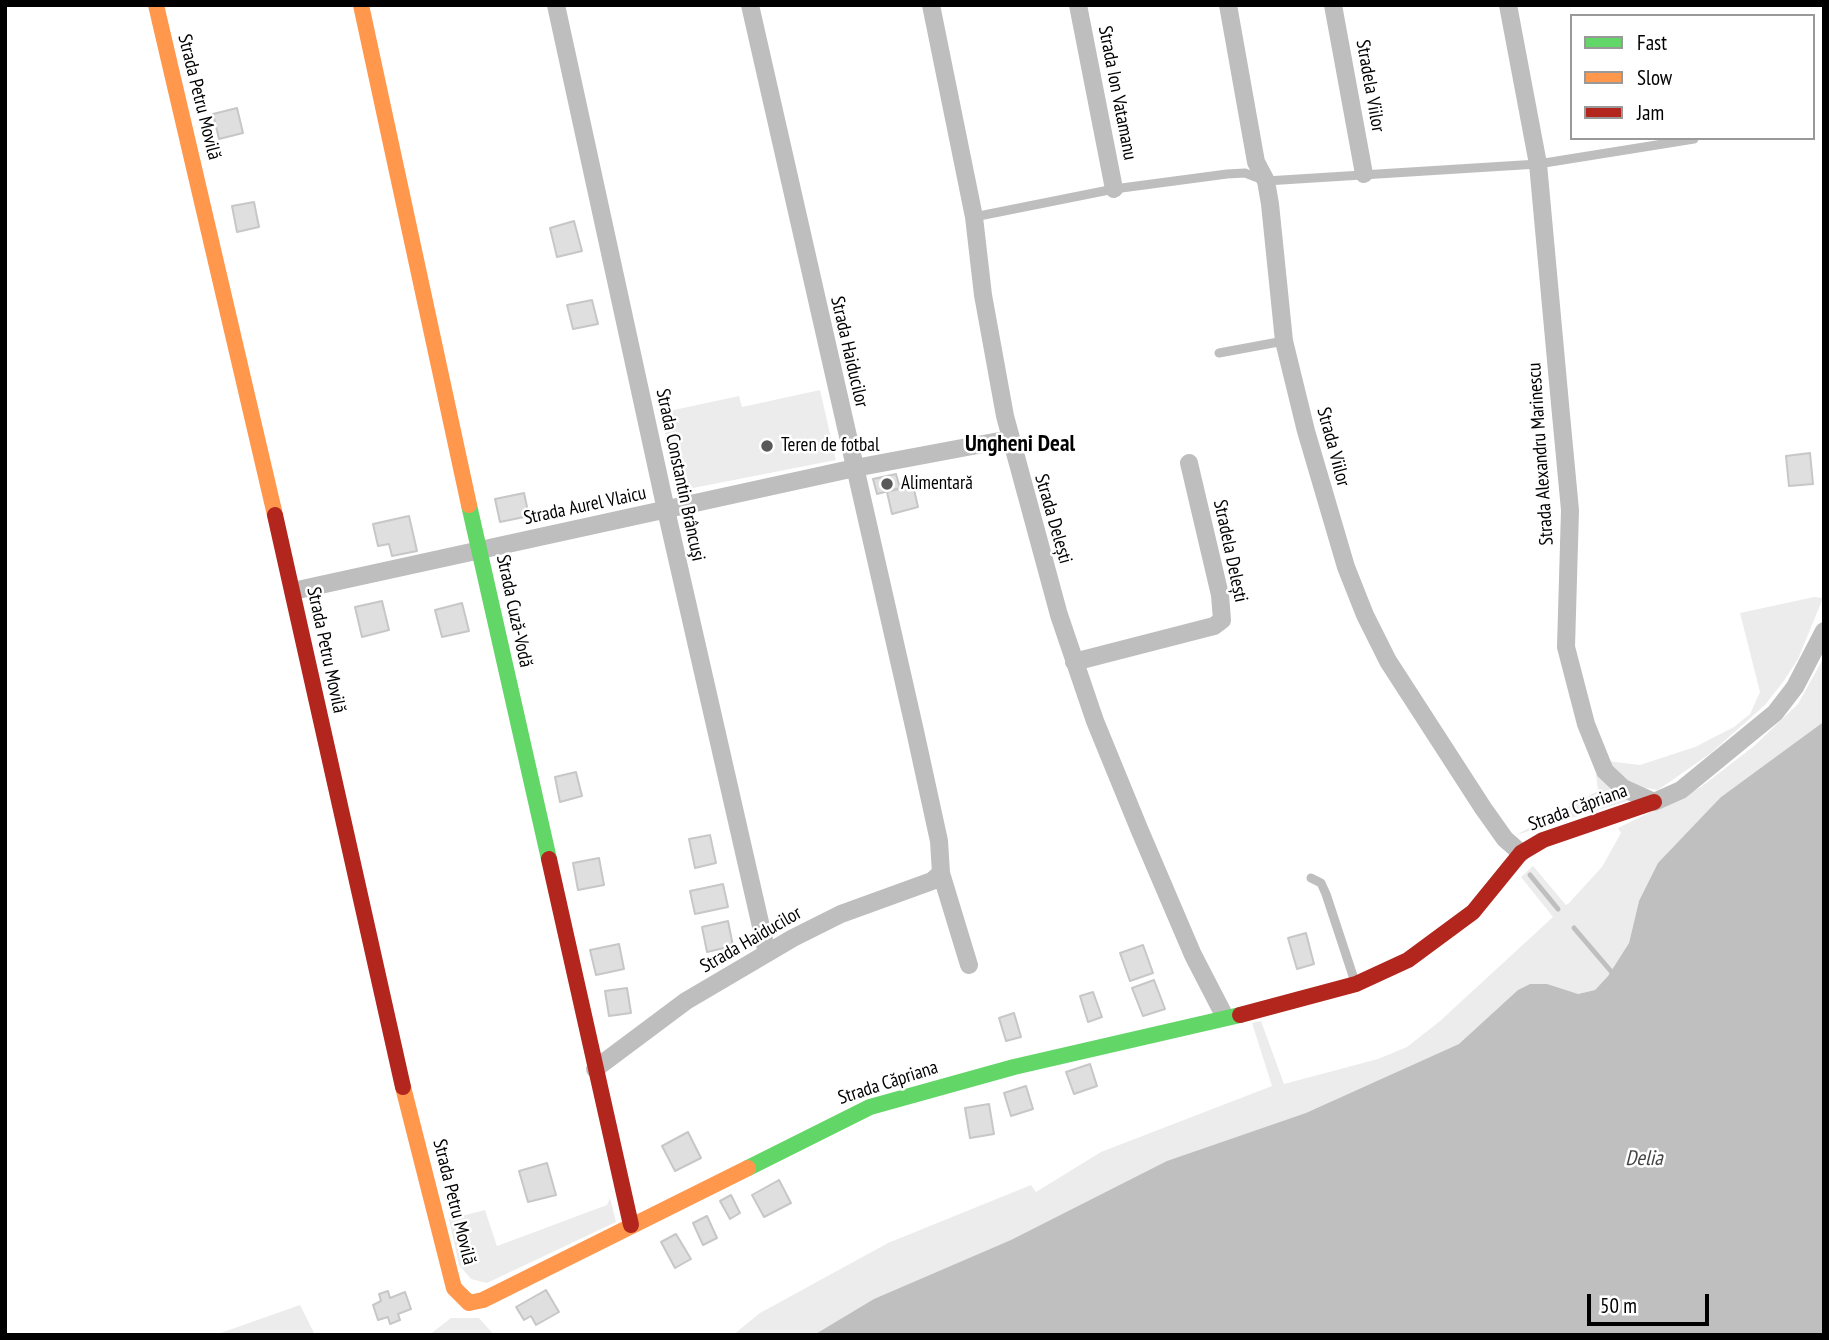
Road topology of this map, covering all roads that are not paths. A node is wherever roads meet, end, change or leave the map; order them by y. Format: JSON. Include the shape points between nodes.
{"nodes":[{"id":1,"x":156,"y":5,"type":"edge"},
{"id":2,"x":362,"y":5,"type":"edge"},
{"id":3,"x":556,"y":5,"type":"edge"},
{"id":4,"x":750,"y":5,"type":"edge"},
{"id":5,"x":931,"y":5,"type":"edge"},
{"id":6,"x":1078,"y":5,"type":"edge"},
{"id":7,"x":1228,"y":5,"type":"edge"},
{"id":8,"x":1333,"y":5,"type":"edge"},
{"id":9,"x":1508,"y":5,"type":"edge"},
{"id":10,"x":1688,"y":140,"type":"edge"},
{"id":11,"x":1538,"y":164,"type":"junction"},
{"id":12,"x":1364,"y":174,"type":"junction"},
{"id":13,"x":1266,"y":181,"type":"junction"},
{"id":14,"x":1114,"y":189,"type":"junction"},
{"id":15,"x":974,"y":217,"type":"junction"},
{"id":16,"x":1284,"y":341,"type":"junction"},
{"id":17,"x":1219,"y":353,"type":"dead end"},
{"id":18,"x":1010,"y":439,"type":"junction"},
{"id":19,"x":1189,"y":463,"type":"dead end"},
{"id":20,"x":855,"y":468,"type":"junction"},
{"id":21,"x":666,"y":510,"type":"junction"},
{"id":22,"x":479,"y":551,"type":"junction"},
{"id":23,"x":293,"y":591,"type":"junction"},
{"id":24,"x":1824,"y":631,"type":"edge"},
{"id":25,"x":1074,"y":662,"type":"junction"},
{"id":26,"x":1654,"y":802,"type":"junction"},
{"id":27,"x":1521,"y":853,"type":"junction"},
{"id":28,"x":941,"y":873,"type":"junction"},
{"id":29,"x":1311,"y":878,"type":"dead end"},
{"id":30,"x":767,"y":953,"type":"junction"},
{"id":31,"x":970,"y":965,"type":"dead end"},
{"id":32,"x":1356,"y":984,"type":"junction"},
{"id":33,"x":1224,"y":1017,"type":"junction"},
{"id":34,"x":595,"y":1069,"type":"junction"},
{"id":35,"x":631,"y":1225,"type":"junction"},
{"id":36,"x":464,"y":1300,"type":"joint"}],
"edges":[{"from":1,"to":23,"type":"street","name":"Strada Petru Movilă"},
{"from":2,"to":22,"type":"street","name":"Strada Cuză-Vodă"},
{"from":3,"to":21,"type":"street","name":"Strada Constantin Brâncuşi"},
{"from":4,"to":20,"type":"street","name":"Strada Haiducilor"},
{"from":5,"to":15,"type":"street","name":"Strada Delești"},
{"from":6,"to":14,"type":"street","name":"Strada Ion Vatamanu"},
{"from":7,"to":13,"type":"street","name":"Strada Viilor","via":[[1256,162]]},
{"from":8,"to":12,"type":"street","name":"Stradela Viilor"},
{"from":9,"to":11,"type":"street","name":"Strada Alexandru Marinescu"},
{"from":10,"to":11,"type":"lane"},
{"from":11,"to":12,"type":"lane"},
{"from":11,"to":26,"type":"street","name":"Strada Alexandru Marinescu","via":[[1570,510],[1567,656],[1605,771],[1623,788]]},
{"from":12,"to":13,"type":"lane"},
{"from":13,"to":14,"type":"lane","via":[[1245,173]]},
{"from":13,"to":16,"type":"street","name":"Strada Viilor"},
{"from":14,"to":15,"type":"lane"},
{"from":15,"to":18,"type":"street","name":"Strada Delești","via":[[989,332]]},
{"from":16,"to":17,"type":"lane"},
{"from":16,"to":27,"type":"street","name":"Strada Viilor","via":[[1342,554],[1375,638],[1483,808]]},
{"from":18,"to":20,"type":"street","name":"Strada Aurel Vlaicu"},
{"from":18,"to":25,"type":"street","name":"Strada Delești"},
{"from":19,"to":25,"type":"street","name":"Stradela Delești","via":[[1222,620],[1214,626]]},
{"from":20,"to":21,"type":"street","name":"Strada Aurel Vlaicu"},
{"from":20,"to":28,"type":"street","name":"Strada Haiducilor","via":[[939,841]]},
{"from":21,"to":22,"type":"street","name":"Strada Aurel Vlaicu"},
{"from":21,"to":30,"type":"street","name":"Strada Constantin Brâncuşi"},
{"from":22,"to":23,"type":"street","name":"Strada Aurel Vlaicu"},
{"from":22,"to":34,"type":"street","name":"Strada Cuză-Vodă"},
{"from":23,"to":36,"type":"street","name":"Strada Petru Movilă","via":[[387,1022],[454,1288]]},
{"from":24,"to":26,"type":"street","via":[[1795,687],[1775,713],[1688,786]]},
{"from":25,"to":33,"type":"street","name":"Strada Delești","via":[[1140,831]]},
{"from":26,"to":27,"type":"street","name":"Strada Căpriana","via":[[1543,840]]},
{"from":27,"to":32,"type":"street","name":"Strada Căpriana","via":[[1473,912],[1408,960]]},
{"from":28,"to":30,"type":"street","name":"Strada Haiducilor","via":[[932,881],[841,914]]},
{"from":28,"to":31,"type":"street","name":"Strada Haiducilor"},
{"from":29,"to":32,"type":"lane","via":[[1321,883],[1326,894]]},
{"from":30,"to":34,"type":"street","name":"Strada Haiducilor","via":[[678,1007]]},
{"from":32,"to":33,"type":"street","name":"Strada Căpriana"},
{"from":33,"to":35,"type":"street","name":"Strada Căpriana","via":[[870,1107]]},
{"from":34,"to":35,"type":"street","name":"Strada Cuză-Vodă"},
{"from":35,"to":36,"type":"street","name":"Strada Căpriana","via":[[483,1300]]}]}
